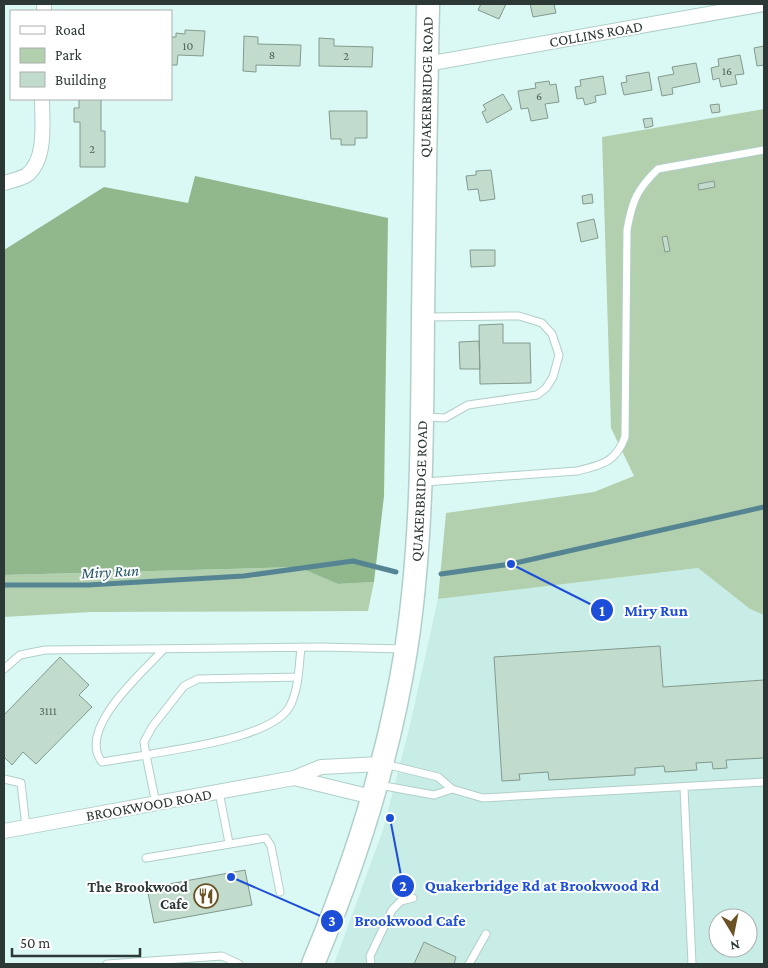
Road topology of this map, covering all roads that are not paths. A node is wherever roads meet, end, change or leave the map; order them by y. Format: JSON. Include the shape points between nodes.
{"nodes":[{"id":1,"x":428,"y":4,"type":"edge"},
{"id":2,"x":764,"y":4,"type":"edge"},
{"id":3,"x":427,"y":64,"type":"junction"},
{"id":4,"x":42,"y":100,"type":"edge"},
{"id":5,"x":764,"y":150,"type":"edge"},
{"id":6,"x":4,"y":183,"type":"edge"},
{"id":7,"x":423,"y":317,"type":"junction"},
{"id":8,"x":423,"y":417,"type":"junction"},
{"id":9,"x":422,"y":482,"type":"junction"},
{"id":10,"x":301,"y":647,"type":"junction"},
{"id":11,"x":164,"y":649,"type":"junction"},
{"id":12,"x":406,"y":649,"type":"junction"},
{"id":13,"x":4,"y":669,"type":"edge"},
{"id":14,"x":298,"y":677,"type":"junction"},
{"id":15,"x":146,"y":755,"type":"junction"},
{"id":16,"x":294,"y":778,"type":"junction"},
{"id":17,"x":4,"y":779,"type":"edge"},
{"id":18,"x":376,"y":781,"type":"junction"},
{"id":19,"x":764,"y":782,"type":"edge"},
{"id":20,"x":684,"y":788,"type":"junction"},
{"id":21,"x":452,"y":789,"type":"junction"},
{"id":22,"x":219,"y":792,"type":"junction"},
{"id":23,"x":156,"y":804,"type":"junction"},
{"id":24,"x":26,"y":827,"type":"junction"},
{"id":25,"x":4,"y":831,"type":"edge"},
{"id":26,"x":229,"y":843,"type":"junction"},
{"id":27,"x":146,"y":858,"type":"dead end"},
{"id":28,"x":280,"y":892,"type":"dead end"},
{"id":29,"x":413,"y":898,"type":"dead end"},
{"id":30,"x":486,"y":934,"type":"dead end"},
{"id":31,"x":108,"y":964,"type":"edge"},
{"id":32,"x":239,"y":964,"type":"edge"},
{"id":33,"x":314,"y":964,"type":"edge"},
{"id":34,"x":371,"y":964,"type":"edge"},
{"id":35,"x":469,"y":964,"type":"edge"},
{"id":36,"x":692,"y":964,"type":"edge"}],
"edges":[{"from":1,"to":3,"type":"main road","name":"QUAKERBRIDGE ROAD"},
{"from":2,"to":3,"type":"street","name":"COLLINS ROAD"},
{"from":3,"to":7,"type":"main road","name":"QUAKERBRIDGE ROAD"},
{"from":4,"to":6,"type":"street","via":[[42,142],[37,163],[26,176]]},
{"from":5,"to":9,"type":"lane","via":[[658,169],[646,180],[632,204],[628,230],[625,437],[611,460],[577,471]]},
{"from":7,"to":8,"type":"main road","name":"QUAKERBRIDGE ROAD"},
{"from":7,"to":8,"type":"lane","via":[[520,316],[542,323],[552,334],[559,355],[553,377],[537,395],[468,405],[445,418]]},
{"from":8,"to":9,"type":"main road","name":"QUAKERBRIDGE ROAD"},
{"from":9,"to":12,"type":"main road","name":"QUAKERBRIDGE ROAD","via":[[418,558]]},
{"from":10,"to":11,"type":"lane"},
{"from":10,"to":12,"type":"lane"},
{"from":10,"to":14,"type":"lane"},
{"from":11,"to":13,"type":"lane","via":[[45,650],[20,655]]},
{"from":11,"to":15,"type":"lane","via":[[105,713],[97,736],[97,755],[102,762]]},
{"from":12,"to":18,"type":"main road","name":"QUAKERBRIDGE ROAD","via":[[398,698]]},
{"from":14,"to":15,"type":"lane","via":[[290,706],[267,726],[239,737]]},
{"from":14,"to":15,"type":"lane","via":[[198,679],[184,686],[152,727],[144,742]]},
{"from":15,"to":23,"type":"lane"},
{"from":16,"to":18,"type":"street","name":"BROOKWOOD ROAD"},
{"from":16,"to":18,"type":"street","name":"BROOKWOOD ROAD","via":[[321,767]]},
{"from":16,"to":22,"type":"street","name":"BROOKWOOD ROAD"},
{"from":17,"to":24,"type":"lane","via":[[21,783]]},
{"from":18,"to":21,"type":"lane","via":[[434,795]]},
{"from":18,"to":21,"type":"lane","via":[[438,777]]},
{"from":18,"to":33,"type":"main road","name":"QUAKERBRIDGE ROAD","via":[[342,891]]},
{"from":19,"to":20,"type":"lane"},
{"from":20,"to":21,"type":"lane","via":[[482,798]]},
{"from":20,"to":36,"type":"lane"},
{"from":22,"to":23,"type":"street","name":"BROOKWOOD ROAD"},
{"from":22,"to":26,"type":"lane"},
{"from":23,"to":24,"type":"street","name":"BROOKWOOD ROAD"},
{"from":24,"to":25,"type":"street","name":"BROOKWOOD ROAD"},
{"from":26,"to":27,"type":"lane"},
{"from":26,"to":28,"type":"lane","via":[[262,838],[269,841]]},
{"from":29,"to":34,"type":"lane","via":[[401,901],[392,910],[370,956]]},
{"from":30,"to":35,"type":"lane"},
{"from":31,"to":32,"type":"lane","via":[[222,956]]}]}
